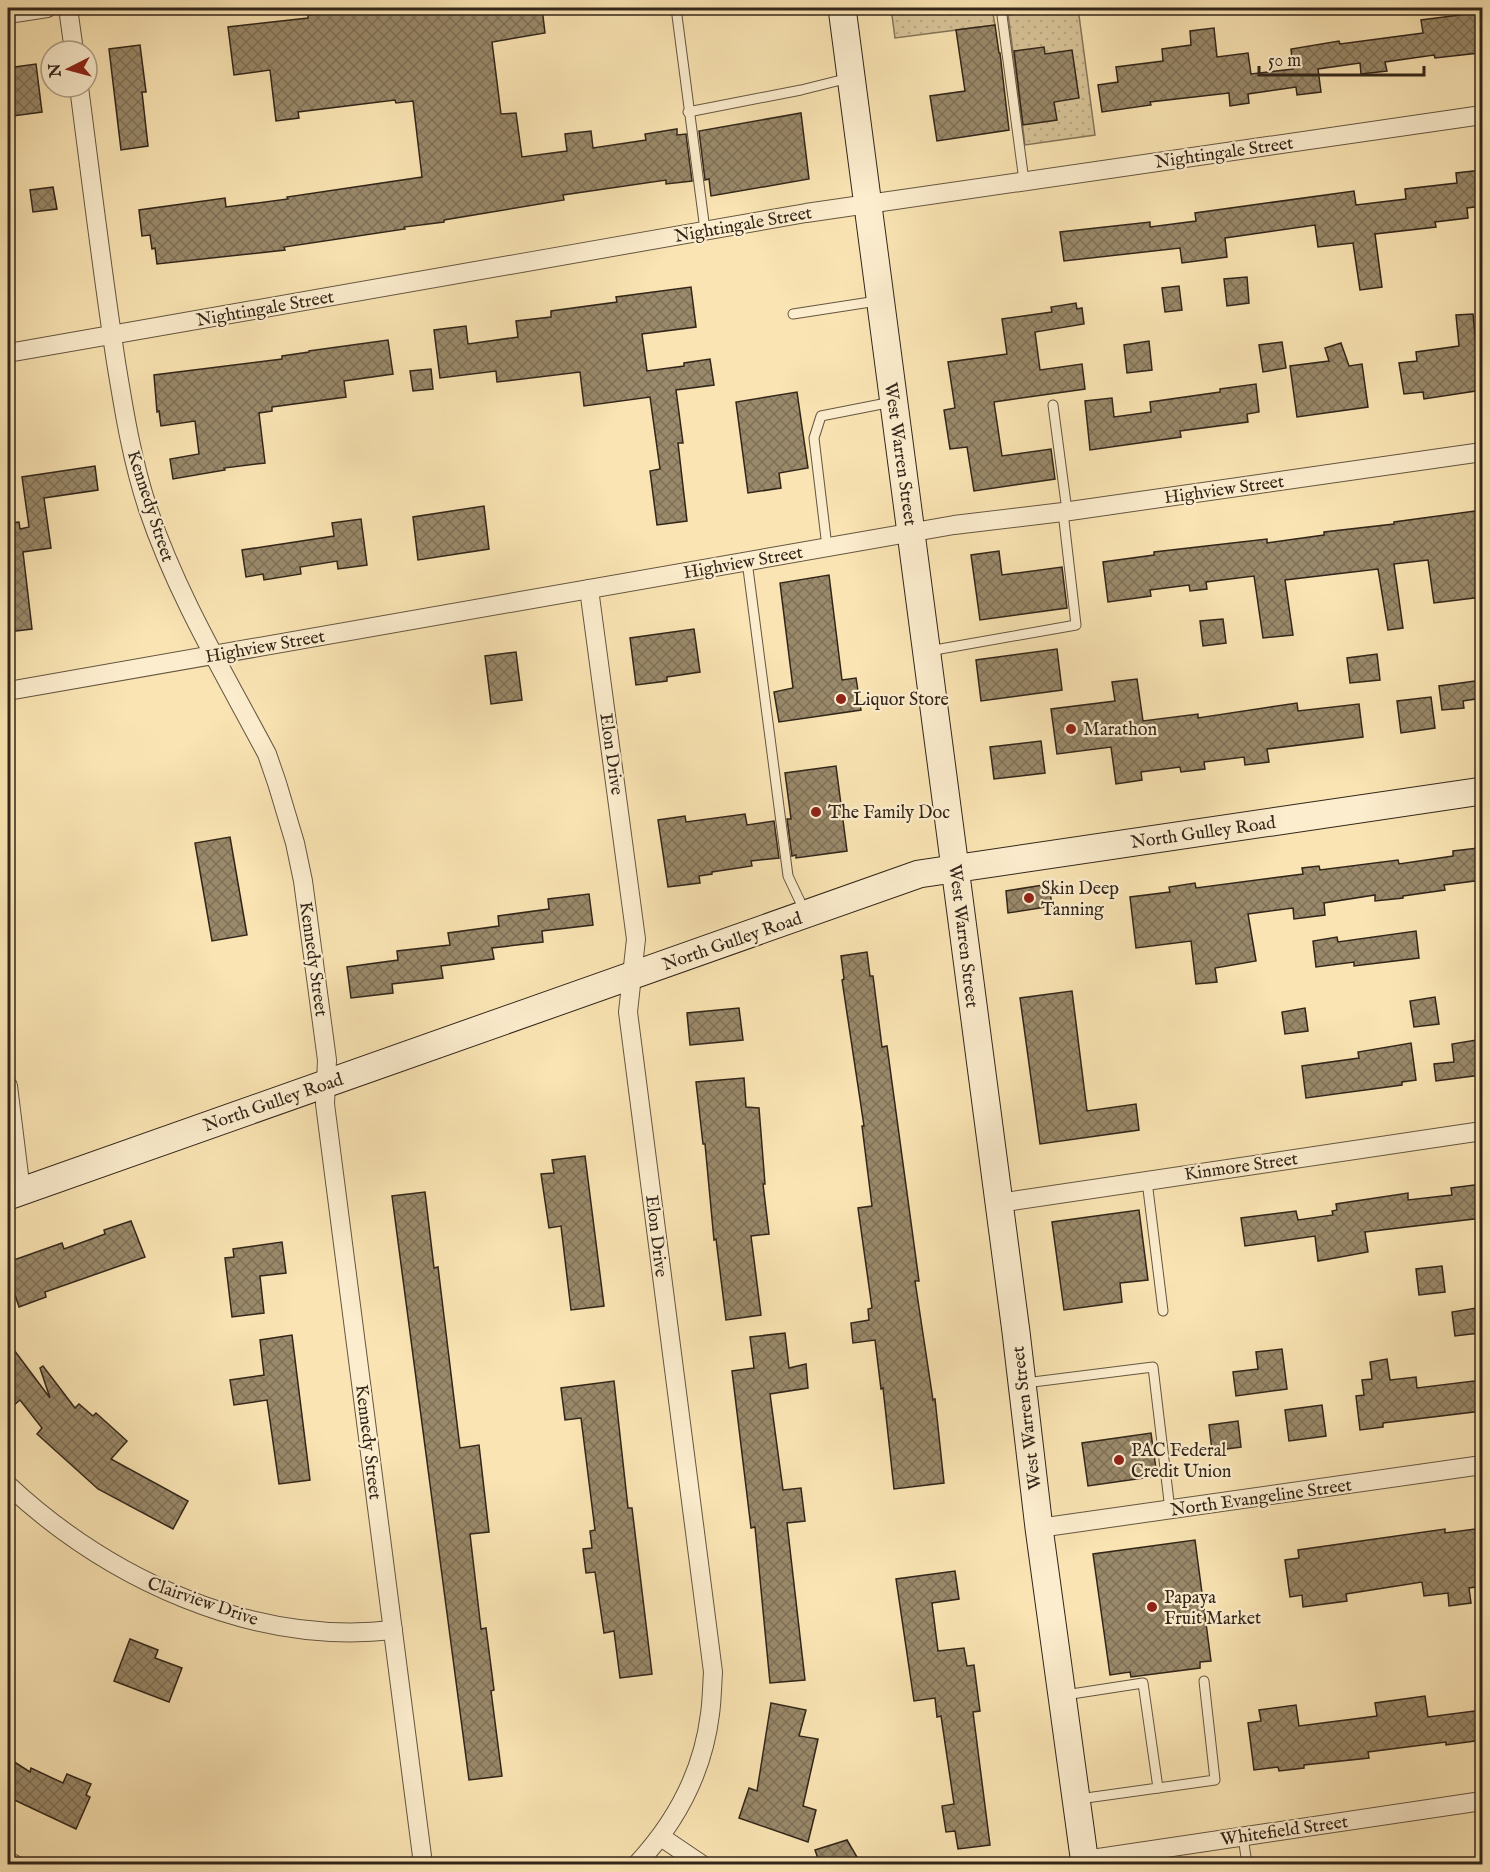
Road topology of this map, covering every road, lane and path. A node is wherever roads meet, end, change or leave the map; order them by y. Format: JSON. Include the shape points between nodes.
{"nodes":[{"id":1,"x":47,"y":8,"type":"edge"},
{"id":2,"x":68,"y":8,"type":"edge"},
{"id":3,"x":676,"y":8,"type":"edge"},
{"id":4,"x":842,"y":8,"type":"edge"},
{"id":5,"x":1001,"y":8,"type":"edge"},
{"id":6,"x":8,"y":15,"type":"edge"},
{"id":7,"x":72,"y":39,"type":"edge"},
{"id":8,"x":851,"y":78,"type":"junction"},
{"id":9,"x":81,"y":99,"type":"edge"},
{"id":10,"x":688,"y":112,"type":"junction"},
{"id":11,"x":1482,"y":115,"type":"edge"},
{"id":12,"x":1024,"y":181,"type":"junction"},
{"id":13,"x":868,"y":204,"type":"junction"},
{"id":14,"x":705,"y":230,"type":"junction"},
{"id":15,"x":880,"y":301,"type":"junction"},
{"id":16,"x":793,"y":314,"type":"dead end"},
{"id":17,"x":112,"y":334,"type":"junction"},
{"id":18,"x":8,"y":353,"type":"edge"},
{"id":19,"x":894,"y":401,"type":"junction"},
{"id":20,"x":1053,"y":405,"type":"dead end"},
{"id":21,"x":1482,"y":452,"type":"edge"},
{"id":22,"x":1065,"y":512,"type":"junction"},
{"id":23,"x":912,"y":534,"type":"junction"},
{"id":24,"x":828,"y":547,"type":"junction"},
{"id":25,"x":747,"y":561,"type":"junction"},
{"id":26,"x":590,"y":589,"type":"junction"},
{"id":27,"x":927,"y":652,"type":"junction"},
{"id":28,"x":215,"y":655,"type":"junction"},
{"id":29,"x":8,"y":691,"type":"edge"},
{"id":30,"x":1482,"y":791,"type":"edge"},
{"id":31,"x":955,"y":868,"type":"junction"},
{"id":32,"x":807,"y":914,"type":"junction"},
{"id":33,"x":633,"y":976,"type":"junction"},
{"id":34,"x":327,"y":1083,"type":"junction"},
{"id":35,"x":8,"y":1086,"type":"edge"},
{"id":36,"x":1482,"y":1131,"type":"edge"},
{"id":37,"x":1147,"y":1181,"type":"junction"},
{"id":38,"x":14,"y":1193,"type":"edge"},
{"id":39,"x":999,"y":1203,"type":"junction"},
{"id":40,"x":1163,"y":1311,"type":"dead end"},
{"id":41,"x":1021,"y":1384,"type":"junction"},
{"id":42,"x":1482,"y":1465,"type":"edge"},
{"id":43,"x":8,"y":1485,"type":"edge"},
{"id":44,"x":1170,"y":1510,"type":"junction"},
{"id":45,"x":1040,"y":1528,"type":"junction"},
{"id":46,"x":393,"y":1630,"type":"junction"},
{"id":47,"x":1204,"y":1681,"type":"dead end"},
{"id":48,"x":1063,"y":1695,"type":"junction"},
{"id":49,"x":1158,"y":1788,"type":"junction"},
{"id":50,"x":1077,"y":1800,"type":"junction"},
{"id":51,"x":1482,"y":1801,"type":"edge"},
{"id":52,"x":661,"y":1837,"type":"junction"},
{"id":53,"x":1243,"y":1837,"type":"junction"},
{"id":54,"x":8,"y":1862,"type":"edge"},
{"id":55,"x":1085,"y":1862,"type":"edge"},
{"id":56,"x":14,"y":1864,"type":"edge"},
{"id":57,"x":423,"y":1864,"type":"edge"},
{"id":58,"x":638,"y":1864,"type":"edge"},
{"id":59,"x":701,"y":1864,"type":"edge"},
{"id":60,"x":1247,"y":1864,"type":"edge"}],
"edges":[{"from":1,"to":6,"type":"street"},
{"from":2,"to":7,"type":"street"},
{"from":3,"to":10,"type":"lane"},
{"from":4,"to":8,"type":"main road","name":"West Warren Street"},
{"from":5,"to":12,"type":"lane"},
{"from":8,"to":10,"type":"lane"},
{"from":8,"to":13,"type":"main road","name":"West Warren Street"},
{"from":9,"to":17,"type":"street","name":"Kennedy Street"},
{"from":10,"to":14,"type":"lane"},
{"from":11,"to":12,"type":"street","name":"Nightingale Street"},
{"from":12,"to":13,"type":"street","name":"Nightingale Street"},
{"from":13,"to":14,"type":"street","name":"Nightingale Street"},
{"from":13,"to":15,"type":"main road","name":"West Warren Street"},
{"from":14,"to":17,"type":"street","name":"Nightingale Street"},
{"from":15,"to":16,"type":"lane"},
{"from":15,"to":19,"type":"main road","name":"West Warren Street"},
{"from":17,"to":18,"type":"street","name":"Nightingale Street"},
{"from":17,"to":28,"type":"street","name":"Kennedy Street","via":[[128,431],[147,507],[177,583]]},
{"from":19,"to":23,"type":"main road","name":"West Warren Street"},
{"from":19,"to":24,"type":"lane","via":[[821,416],[814,438]]},
{"from":20,"to":22,"type":"lane"},
{"from":21,"to":22,"type":"street","name":"Highview Street"},
{"from":22,"to":23,"type":"street","name":"Highview Street"},
{"from":22,"to":27,"type":"lane","via":[[1076,625]]},
{"from":23,"to":24,"type":"street","name":"Highview Street"},
{"from":23,"to":27,"type":"main road","name":"West Warren Street"},
{"from":24,"to":25,"type":"street","name":"Highview Street"},
{"from":25,"to":26,"type":"street","name":"Highview Street"},
{"from":25,"to":32,"type":"lane","via":[[788,876]]},
{"from":26,"to":28,"type":"street","name":"Highview Street"},
{"from":26,"to":33,"type":"street","name":"Elon Drive","via":[[636,939]]},
{"from":27,"to":31,"type":"main road","name":"West Warren Street"},
{"from":28,"to":29,"type":"street","name":"Highview Street"},
{"from":28,"to":34,"type":"street","name":"Kennedy Street","via":[[267,754],[295,843],[309,919]]},
{"from":30,"to":31,"type":"main road","name":"North Gulley Road"},
{"from":31,"to":32,"type":"main road","name":"North Gulley Road","via":[[919,874]]},
{"from":31,"to":39,"type":"main road","name":"West Warren Street"},
{"from":32,"to":33,"type":"main road","name":"North Gulley Road"},
{"from":33,"to":34,"type":"main road","name":"North Gulley Road"},
{"from":33,"to":52,"type":"street","name":"Elon Drive","via":[[628,1012],[713,1672],[702,1755],[687,1794]]},
{"from":34,"to":38,"type":"main road","name":"North Gulley Road"},
{"from":34,"to":46,"type":"street","name":"Kennedy Street","via":[[325,1104]]},
{"from":35,"to":38,"type":"street"},
{"from":36,"to":37,"type":"street","name":"Kinmore Street"},
{"from":37,"to":39,"type":"street","name":"Kinmore Street"},
{"from":37,"to":40,"type":"lane"},
{"from":39,"to":41,"type":"main road","name":"West Warren Street"},
{"from":41,"to":44,"type":"lane","via":[[1154,1367]]},
{"from":41,"to":45,"type":"main road","name":"West Warren Street"},
{"from":42,"to":44,"type":"street","name":"North Evangeline Street"},
{"from":43,"to":46,"type":"street","name":"Clairview Drive","via":[[62,1532],[101,1558],[183,1598],[275,1624],[358,1634]]},
{"from":44,"to":45,"type":"street","name":"North Evangeline Street"},
{"from":45,"to":48,"type":"main road","name":"West Warren Street"},
{"from":46,"to":57,"type":"street","name":"Kennedy Street"},
{"from":47,"to":49,"type":"lane","via":[[1215,1780]]},
{"from":48,"to":49,"type":"lane","via":[[1143,1683]]},
{"from":48,"to":50,"type":"main road","name":"West Warren Street"},
{"from":49,"to":50,"type":"lane"},
{"from":50,"to":55,"type":"main road","name":"West Warren Street"},
{"from":51,"to":53,"type":"street","name":"Whitefield Street"},
{"from":52,"to":58,"type":"street","name":"Elon Drive"},
{"from":52,"to":59,"type":"street"},
{"from":53,"to":55,"type":"street","name":"Whitefield Street"},
{"from":53,"to":60,"type":"lane"},
{"from":54,"to":56,"type":"street"}]}
